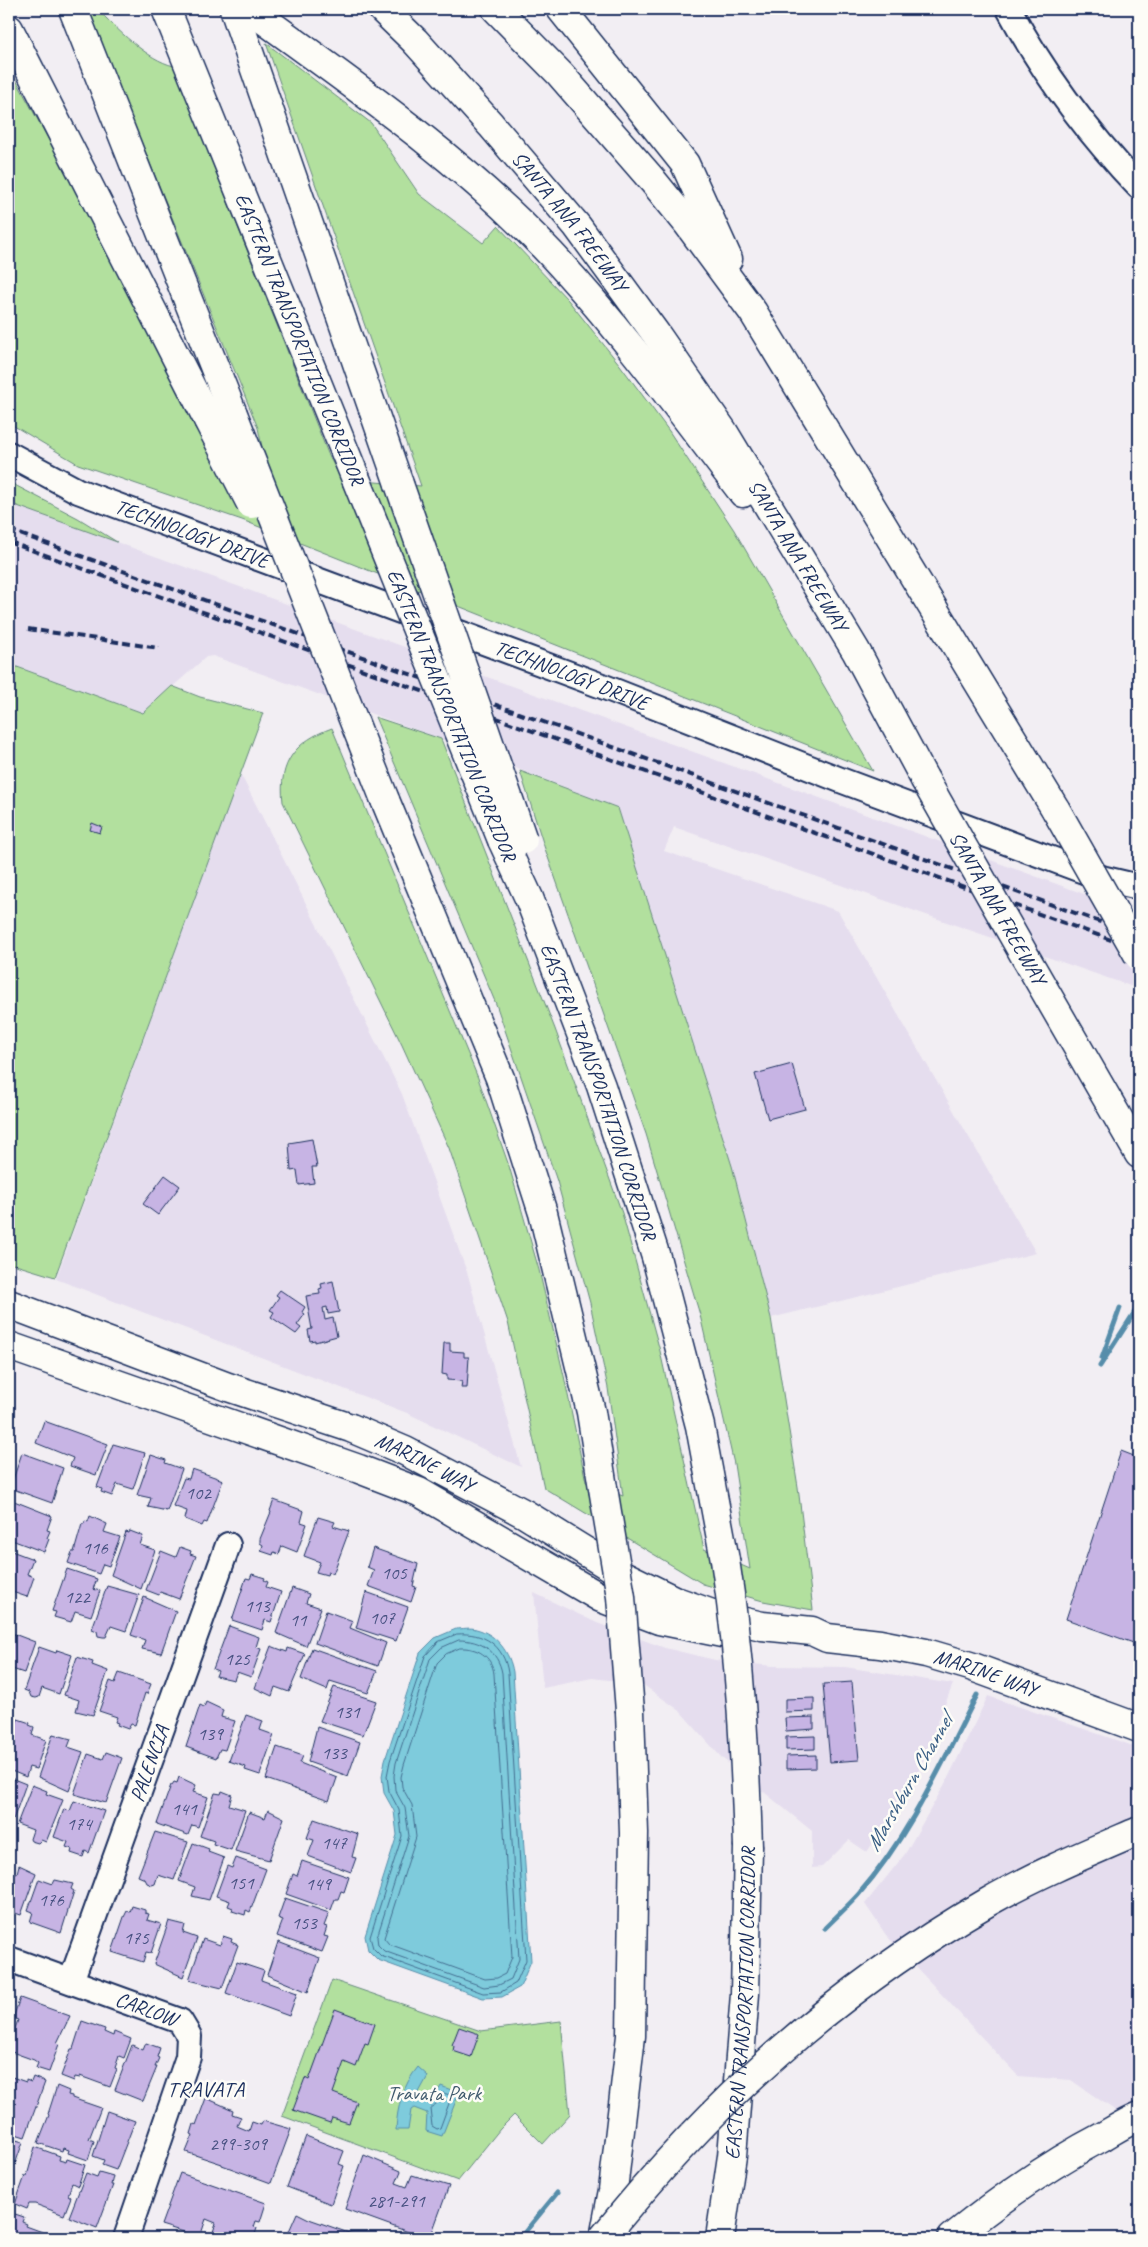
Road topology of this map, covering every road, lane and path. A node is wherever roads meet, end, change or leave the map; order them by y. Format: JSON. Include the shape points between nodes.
{"nodes":[{"id":1,"x":73,"y":9,"type":"edge"},
{"id":2,"x":166,"y":9,"type":"edge"},
{"id":3,"x":234,"y":9,"type":"edge"},
{"id":4,"x":249,"y":9,"type":"edge"},
{"id":5,"x":382,"y":9,"type":"edge"},
{"id":6,"x":496,"y":9,"type":"edge"},
{"id":7,"x":561,"y":9,"type":"edge"},
{"id":8,"x":1009,"y":9,"type":"edge"},
{"id":9,"x":9,"y":29,"type":"edge"},
{"id":10,"x":1139,"y":187,"type":"edge"},
{"id":11,"x":753,"y":312,"type":"junction"},
{"id":12,"x":220,"y":417,"type":"junction"},
{"id":13,"x":9,"y":454,"type":"edge"},
{"id":14,"x":820,"y":592,"type":"junction"},
{"id":15,"x":512,"y":840,"type":"junction"},
{"id":16,"x":1139,"y":887,"type":"edge"},
{"id":17,"x":1139,"y":956,"type":"edge"},
{"id":18,"x":1139,"y":1154,"type":"edge"},
{"id":19,"x":9,"y":1306,"type":"edge"},
{"id":20,"x":9,"y":1346,"type":"edge"},
{"id":21,"x":228,"y":1545,"type":"dead end"},
{"id":22,"x":827,"y":1638,"type":"junction"},
{"id":23,"x":1139,"y":1728,"type":"edge"},
{"id":24,"x":1139,"y":1831,"type":"edge"},
{"id":25,"x":9,"y":1959,"type":"edge"},
{"id":26,"x":71,"y":1981,"type":"junction"},
{"id":27,"x":1139,"y":2118,"type":"edge"},
{"id":28,"x":126,"y":2238,"type":"edge"},
{"id":29,"x":603,"y":2238,"type":"edge"},
{"id":30,"x":720,"y":2238,"type":"edge"},
{"id":31,"x":952,"y":2238,"type":"edge"}],
"edges":[{"from":1,"to":12,"type":"main road"},
{"from":2,"to":15,"type":"main road","name":"EASTERN TRANSPORTATION CORRIDOR","bridge":true,"via":[[356,479]]},
{"from":3,"to":15,"type":"main road","bridge":true,"via":[[399,484]]},
{"from":4,"to":14,"type":"main road","via":[[341,74],[475,181],[550,254],[610,321]]},
{"from":5,"to":14,"type":"main road","name":"SANTA ANA FREEWAY","via":[[491,124],[577,226],[724,431]]},
{"from":6,"to":11,"type":"main road","via":[[560,74],[653,181]]},
{"from":7,"to":11,"type":"main road","via":[[685,164]]},
{"from":8,"to":10,"type":"street","via":[[1084,126]]},
{"from":9,"to":12,"type":"main road"},
{"from":11,"to":17,"type":"main road","bridge":true,"via":[[1056,810]]},
{"from":12,"to":29,"type":"main road","bridge":true,"via":[[317,632],[500,1078],[543,1213],[591,1412],[620,1597],[630,1711],[634,1833],[631,2036],[613,2190]]},
{"from":13,"to":16,"type":"street","name":"TECHNOLOGY DRIVE","via":[[78,491],[602,686],[843,782],[1105,879]]},
{"from":14,"to":18,"type":"main road","name":"SANTA ANA FREEWAY","bridge":true},
{"from":15,"to":30,"type":"main road","name":"EASTERN TRANSPORTATION CORRIDOR","bridge":true,"via":[[529,898],[601,1086],[656,1257],[700,1426],[725,1560],[746,1755],[748,1847],[745,1994],[732,2156]]},
{"from":19,"to":22,"type":"main road","name":"MARINE WAY","via":[[228,1387],[351,1428],[405,1451],[525,1514],[625,1576],[676,1601],[715,1615],[762,1626],[812,1631]]},
{"from":20,"to":22,"type":"main road","name":"MARINE WAY","via":[[419,1492],[594,1594],[659,1620],[759,1638],[810,1643]]},
{"from":21,"to":26,"type":"street","name":"PALENCIA"},
{"from":22,"to":23,"type":"main road","name":"MARINE WAY","via":[[926,1653]]},
{"from":24,"to":29,"type":"main road","bridge":true,"via":[[1048,1870],[990,1901],[890,1963],[852,1991],[714,2111],[644,2187]]},
{"from":25,"to":26,"type":"street","name":"CARLOW"},
{"from":26,"to":28,"type":"street","name":"CARLOW","via":[[180,2021],[189,2036],[188,2057]]},
{"from":27,"to":31,"type":"main road","via":[[1092,2142],[987,2210]]}]}
